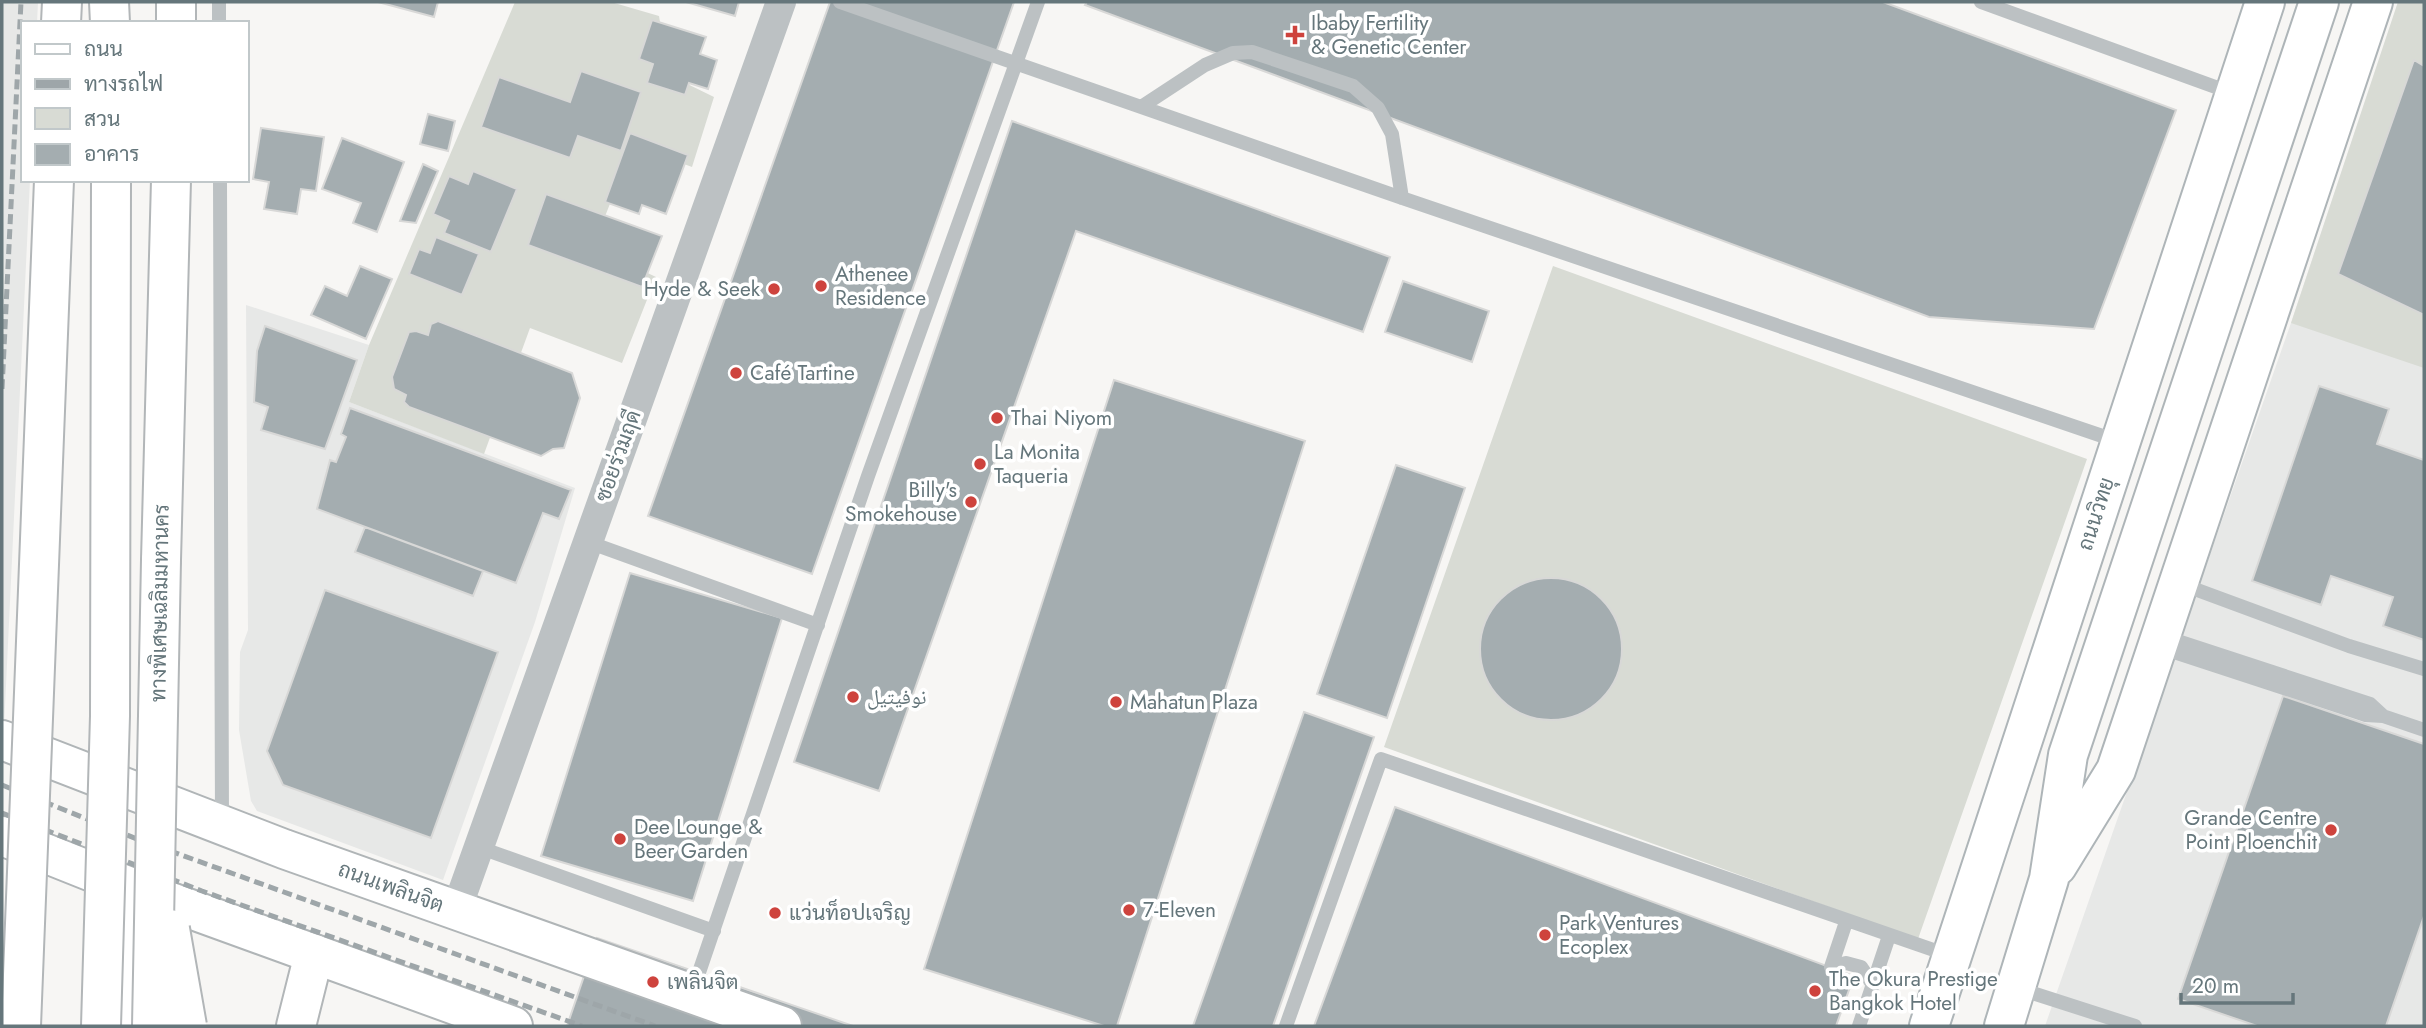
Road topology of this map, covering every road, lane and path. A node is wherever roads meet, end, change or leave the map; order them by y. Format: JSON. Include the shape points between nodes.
{"nodes":[{"id":1,"x":62,"y":2,"type":"edge"},
{"id":2,"x":109,"y":2,"type":"edge"},
{"id":3,"x":176,"y":2,"type":"edge"},
{"id":4,"x":219,"y":2,"type":"edge"},
{"id":5,"x":781,"y":2,"type":"edge"},
{"id":6,"x":840,"y":2,"type":"edge"},
{"id":7,"x":1038,"y":2,"type":"edge"},
{"id":8,"x":1981,"y":2,"type":"edge"},
{"id":9,"x":2265,"y":2,"type":"edge"},
{"id":10,"x":2319,"y":2,"type":"edge"},
{"id":11,"x":2373,"y":2,"type":"edge"},
{"id":12,"x":61,"y":21,"type":"edge"},
{"id":13,"x":110,"y":21,"type":"edge"},
{"id":14,"x":176,"y":21,"type":"edge"},
{"id":15,"x":219,"y":21,"type":"edge"},
{"id":16,"x":1015,"y":64,"type":"junction"},
{"id":17,"x":2233,"y":93,"type":"junction"},
{"id":18,"x":1141,"y":107,"type":"junction"},
{"id":19,"x":54,"y":182,"type":"edge"},
{"id":20,"x":111,"y":182,"type":"edge"},
{"id":21,"x":171,"y":182,"type":"edge"},
{"id":22,"x":220,"y":182,"type":"edge"},
{"id":23,"x":1402,"y":198,"type":"junction"},
{"id":24,"x":2120,"y":442,"type":"junction"},
{"id":25,"x":588,"y":542,"type":"junction"},
{"id":26,"x":2179,"y":584,"type":"junction"},
{"id":27,"x":818,"y":625,"type":"junction"},
{"id":28,"x":2160,"y":641,"type":"junction"},
{"id":29,"x":2424,"y":669,"type":"edge"},
{"id":30,"x":2424,"y":730,"type":"edge"},
{"id":31,"x":2,"y":740,"type":"edge"},
{"id":32,"x":222,"y":825,"type":"junction"},
{"id":33,"x":7,"y":839,"type":"edge"},
{"id":34,"x":478,"y":847,"type":"junction"},
{"id":35,"x":155,"y":852,"type":"junction"},
{"id":36,"x":2049,"y":879,"type":"junction"},
{"id":37,"x":135,"y":889,"type":"junction"},
{"id":38,"x":456,"y":911,"type":"junction"},
{"id":39,"x":1846,"y":922,"type":"junction"},
{"id":40,"x":714,"y":931,"type":"junction"},
{"id":41,"x":1889,"y":936,"type":"junction"},
{"id":42,"x":314,"y":954,"type":"junction"},
{"id":43,"x":1951,"y":956,"type":"junction"},
{"id":44,"x":135,"y":977,"type":"junction"},
{"id":45,"x":1873,"y":985,"type":"junction"},
{"id":46,"x":2016,"y":987,"type":"junction"},
{"id":47,"x":692,"y":995,"type":"junction"},
{"id":48,"x":5,"y":1026,"type":"edge"},
{"id":49,"x":21,"y":1026,"type":"edge"},
{"id":50,"x":101,"y":1026,"type":"edge"},
{"id":51,"x":128,"y":1026,"type":"edge"},
{"id":52,"x":152,"y":1026,"type":"edge"},
{"id":53,"x":187,"y":1026,"type":"edge"},
{"id":54,"x":206,"y":1026,"type":"edge"},
{"id":55,"x":296,"y":1026,"type":"edge"},
{"id":56,"x":513,"y":1026,"type":"edge"},
{"id":57,"x":782,"y":1026,"type":"edge"},
{"id":58,"x":1286,"y":1026,"type":"edge"},
{"id":59,"x":1859,"y":1026,"type":"edge"},
{"id":60,"x":1929,"y":1026,"type":"edge"},
{"id":61,"x":2004,"y":1026,"type":"edge"},
{"id":62,"x":2135,"y":1026,"type":"edge"}],
"edges":[{"from":1,"to":12,"type":"main road"},
{"from":2,"to":13,"type":"main road"},
{"from":3,"to":14,"type":"main road"},
{"from":4,"to":15,"type":"lane"},
{"from":5,"to":25,"type":"street","name":"ซอยร่วมฤดี"},
{"from":6,"to":16,"type":"lane"},
{"from":7,"to":16,"type":"lane"},
{"from":8,"to":17,"type":"lane"},
{"from":9,"to":17,"type":"main road","name":"ถนนวิทยุ"},
{"from":10,"to":36,"type":"main road","via":[[2068,755]]},
{"from":11,"to":26,"type":"main road"},
{"from":16,"to":18,"type":"lane"},
{"from":16,"to":27,"type":"lane"},
{"from":17,"to":24,"type":"main road","name":"ถนนวิทยุ"},
{"from":18,"to":23,"type":"lane"},
{"from":18,"to":23,"type":"lane","via":[[1233,52],[1252,52],[1353,86],[1378,108],[1392,134]]},
{"from":19,"to":49,"type":"main road","bridge":true},
{"from":20,"to":50,"type":"main road","bridge":true,"via":[[110,716]]},
{"from":21,"to":35,"type":"main road","name":"ทางพิเศษเฉลิมมหานคร","bridge":true},
{"from":22,"to":32,"type":"lane"},
{"from":23,"to":24,"type":"lane"},
{"from":24,"to":43,"type":"main road","name":"ถนนวิทยุ"},
{"from":25,"to":27,"type":"lane"},
{"from":25,"to":34,"type":"street","name":"ซอยร่วมฤดี"},
{"from":26,"to":28,"type":"main road"},
{"from":26,"to":29,"type":"lane"},
{"from":27,"to":40,"type":"lane"},
{"from":28,"to":30,"type":"lane","via":[[2370,704],[2383,716]]},
{"from":28,"to":36,"type":"main road","via":[[2116,771]]},
{"from":31,"to":32,"type":"main road","name":"ถนนเพลินจิต"},
{"from":32,"to":38,"type":"main road","name":"ถนนเพลินจิต"},
{"from":33,"to":37,"type":"main road"},
{"from":33,"to":48,"type":"main road"},
{"from":34,"to":38,"type":"street","name":"ซอยร่วมฤดี"},
{"from":34,"to":40,"type":"lane"},
{"from":35,"to":52,"type":"main road","name":"ทางพิเศษเฉลิมมหานคร","bridge":true},
{"from":35,"to":53,"type":"main road","bridge":true},
{"from":36,"to":46,"type":"main road"},
{"from":37,"to":42,"type":"main road"},
{"from":37,"to":44,"type":"main road"},
{"from":38,"to":47,"type":"main road","name":"ถนนเพลินจิต"},
{"from":39,"to":41,"type":"lane"},
{"from":39,"to":45,"type":"lane","via":[[1831,967],[1861,967]]},
{"from":39,"to":58,"type":"lane","via":[[1381,759]]},
{"from":40,"to":47,"type":"lane"},
{"from":41,"to":43,"type":"lane"},
{"from":41,"to":45,"type":"lane"},
{"from":42,"to":55,"type":"main road"},
{"from":42,"to":56,"type":"main road"},
{"from":43,"to":60,"type":"main road","name":"ถนนวิทยุ"},
{"from":44,"to":51,"type":"main road"},
{"from":44,"to":54,"type":"main road","via":[[195,1013]]},
{"from":45,"to":59,"type":"lane"},
{"from":46,"to":61,"type":"main road"},
{"from":46,"to":62,"type":"lane"},
{"from":47,"to":57,"type":"main road","name":"ถนนเพลินจิต"}]}
